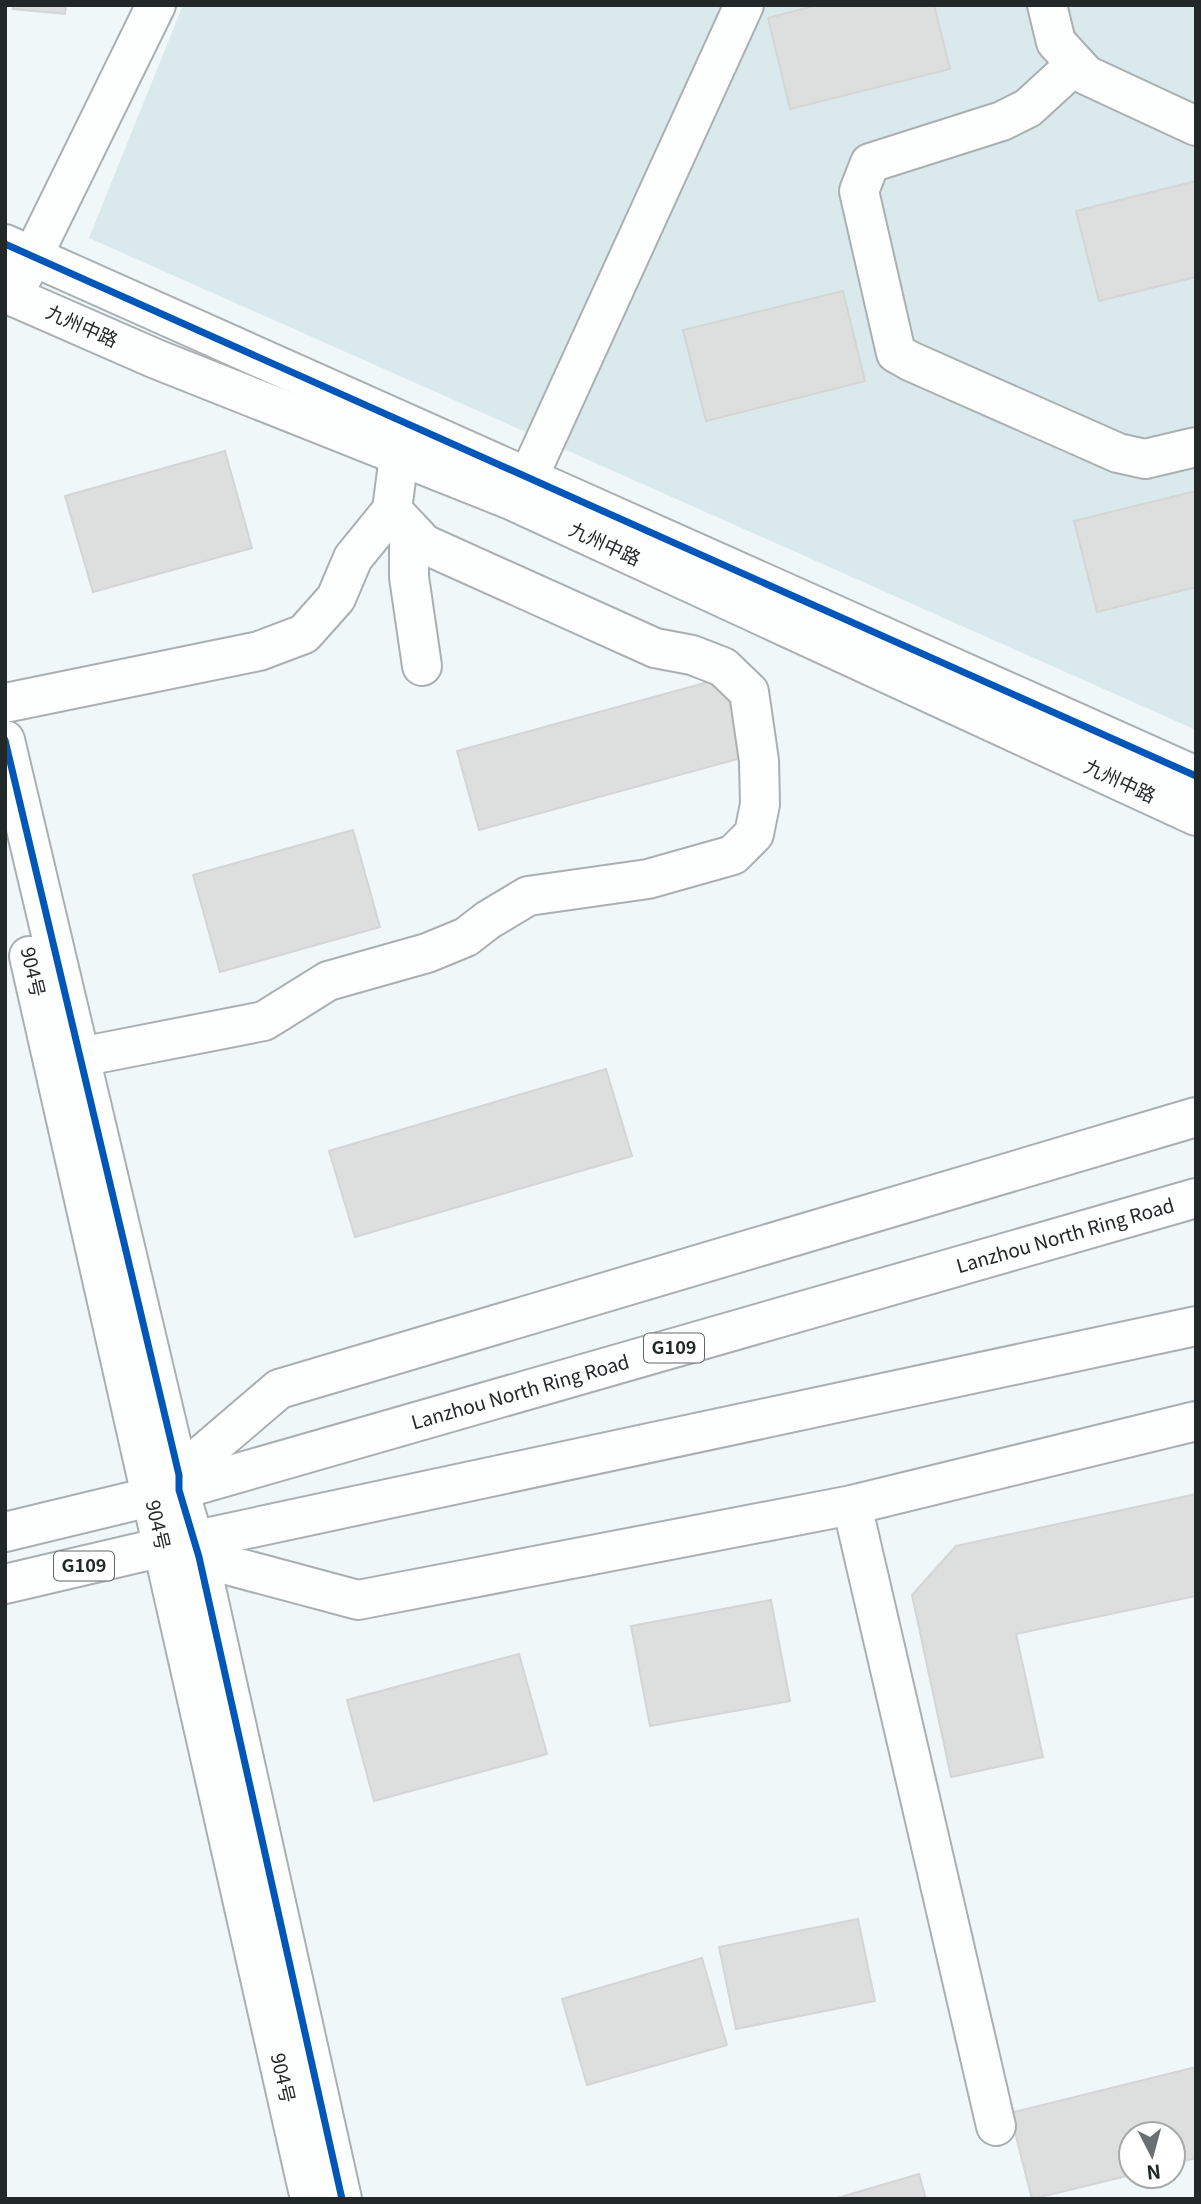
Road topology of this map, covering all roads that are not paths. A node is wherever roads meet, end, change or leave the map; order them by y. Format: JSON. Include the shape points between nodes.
{"nodes":[{"id":1,"x":156,"y":5,"type":"edge"},
{"id":2,"x":744,"y":5,"type":"edge"},
{"id":3,"x":1047,"y":5,"type":"edge"},
{"id":4,"x":1076,"y":64,"type":"junction"},
{"id":5,"x":1196,"y":126,"type":"edge"},
{"id":6,"x":19,"y":250,"type":"edge"},
{"id":7,"x":9,"y":294,"type":"edge"},
{"id":8,"x":1196,"y":447,"type":"edge"},
{"id":9,"x":399,"y":456,"type":"junction"},
{"id":10,"x":528,"y":478,"type":"junction"},
{"id":11,"x":401,"y":519,"type":"junction"},
{"id":12,"x":422,"y":666,"type":"dead end"},
{"id":13,"x":5,"y":703,"type":"edge"},
{"id":14,"x":5,"y":740,"type":"edge"},
{"id":15,"x":1196,"y":776,"type":"edge"},
{"id":16,"x":1196,"y":817,"type":"edge"},
{"id":17,"x":5,"y":851,"type":"edge"},
{"id":18,"x":80,"y":1057,"type":"junction"},
{"id":19,"x":1196,"y":1117,"type":"edge"},
{"id":20,"x":1196,"y":1198,"type":"edge"},
{"id":21,"x":1196,"y":1326,"type":"edge"},
{"id":22,"x":1196,"y":1421,"type":"edge"},
{"id":23,"x":170,"y":1488,"type":"junction"},
{"id":24,"x":852,"y":1505,"type":"junction"},
{"id":25,"x":5,"y":1532,"type":"edge"},
{"id":26,"x":186,"y":1548,"type":"junction"},
{"id":27,"x":5,"y":1584,"type":"edge"},
{"id":28,"x":996,"y":2126,"type":"dead end"},
{"id":29,"x":310,"y":2199,"type":"edge"},
{"id":30,"x":342,"y":2199,"type":"edge"}],
"edges":[{"from":1,"to":6,"type":"main road"},
{"from":2,"to":10,"type":"main road"},
{"from":3,"to":4,"type":"main road","via":[[1056,42]]},
{"from":4,"to":5,"type":"main road","via":[[1086,75]]},
{"from":4,"to":8,"type":"main road","via":[[1028,108],[1002,121],[870,163],[859,191],[896,353],[1118,453],[1145,459]]},
{"from":6,"to":7,"type":"main road"},
{"from":6,"to":10,"type":"main road"},
{"from":7,"to":9,"type":"main road","name":"九州中路","via":[[156,359]]},
{"from":9,"to":11,"type":"main road"},
{"from":9,"to":16,"type":"main road","name":"九州中路","via":[[511,500]]},
{"from":10,"to":15,"type":"main road"},
{"from":11,"to":12,"type":"main road"},
{"from":11,"to":13,"type":"main road","via":[[353,558],[336,598],[304,634],[258,651]]},
{"from":11,"to":18,"type":"main road","via":[[424,544],[655,648],[723,667],[750,692],[760,793],[754,834],[733,855],[648,878],[528,896],[466,937],[328,981],[264,1021]]},
{"from":14,"to":18,"type":"main road"},
{"from":17,"to":23,"type":"main road","name":"904号"},
{"from":18,"to":23,"type":"main road"},
{"from":19,"to":23,"type":"main road","via":[[279,1389]]},
{"from":20,"to":23,"type":"main road","name":"Lanzhou North Ring Road","number":"G109"},
{"from":21,"to":26,"type":"main road","number":"G109"},
{"from":22,"to":24,"type":"main road"},
{"from":23,"to":25,"type":"main road","name":"Lanzhou North Ring Road","number":"G109"},
{"from":23,"to":26,"type":"main road","name":"904号"},
{"from":24,"to":26,"type":"main road","via":[[358,1600]]},
{"from":24,"to":28,"type":"main road"},
{"from":26,"to":27,"type":"main road","number":"G109"},
{"from":26,"to":29,"type":"main road","name":"904号"},
{"from":26,"to":30,"type":"main road"}]}
